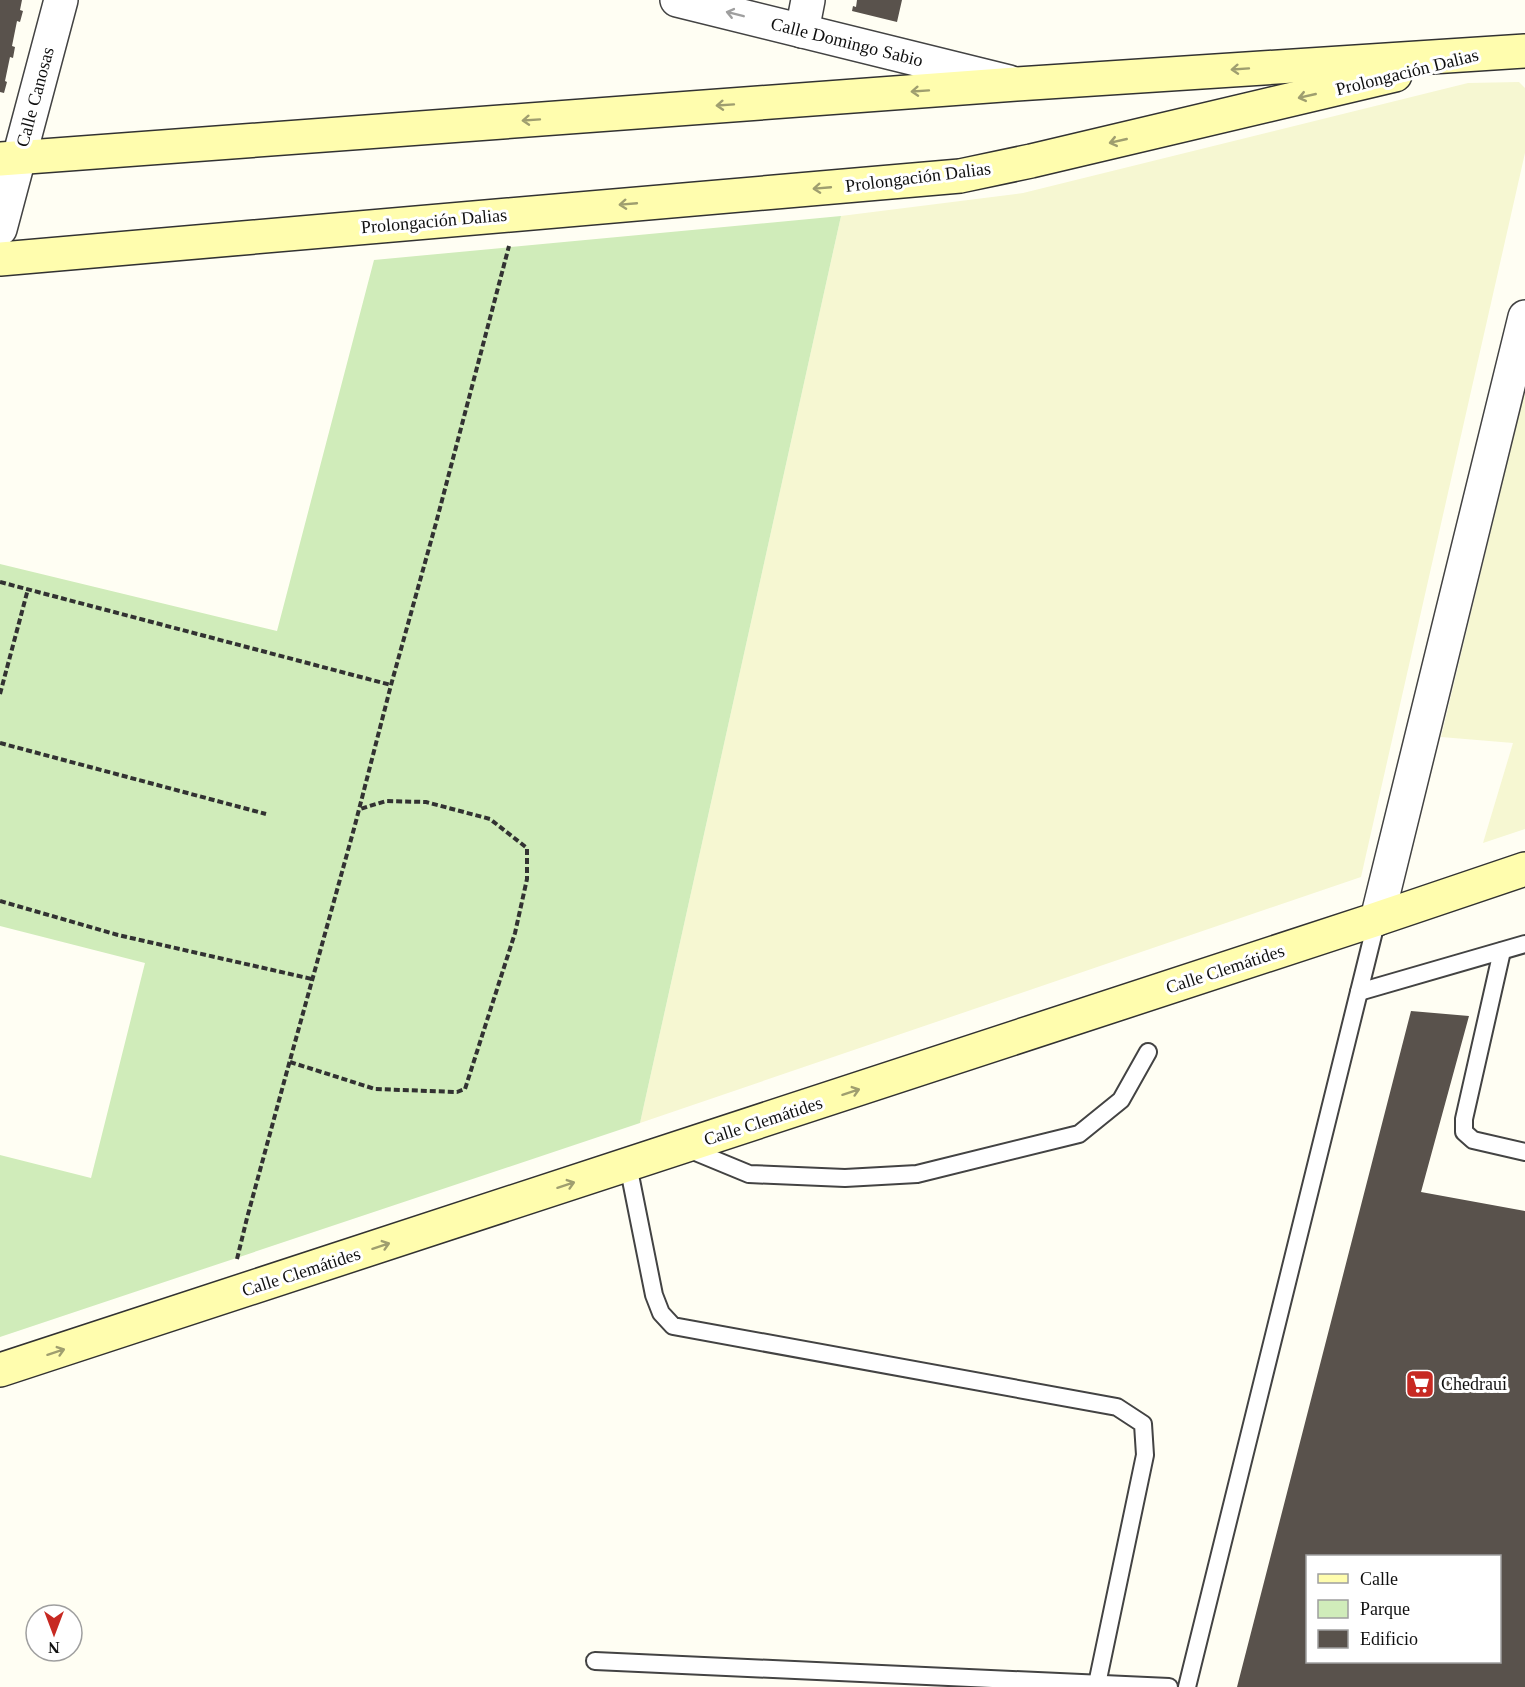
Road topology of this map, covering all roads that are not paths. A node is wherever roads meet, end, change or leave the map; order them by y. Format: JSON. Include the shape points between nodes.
{"nodes":[{"id":1,"x":61,"y":0,"type":"edge"},
{"id":2,"x":677,"y":0,"type":"edge"},
{"id":3,"x":805,"y":15,"type":"edge"},
{"id":4,"x":1525,"y":51,"type":"edge"},
{"id":5,"x":1487,"y":54,"type":"junction"},
{"id":6,"x":1016,"y":84,"type":"junction"},
{"id":7,"x":9,"y":158,"type":"edge"},
{"id":8,"x":0,"y":229,"type":"edge"},
{"id":9,"x":0,"y":259,"type":"edge"},
{"id":10,"x":1525,"y":317,"type":"edge"},
{"id":11,"x":1525,"y":869,"type":"edge"},
{"id":12,"x":1377,"y":919,"type":"junction"},
{"id":13,"x":1525,"y":944,"type":"edge"},
{"id":14,"x":1502,"y":951,"type":"junction"},
{"id":15,"x":1359,"y":992,"type":"junction"},
{"id":16,"x":1148,"y":1052,"type":"dead end"},
{"id":17,"x":683,"y":1147,"type":"junction"},
{"id":18,"x":1525,"y":1152,"type":"edge"},
{"id":19,"x":628,"y":1165,"type":"junction"},
{"id":20,"x":0,"y":1370,"type":"edge"},
{"id":21,"x":595,"y":1661,"type":"dead end"},
{"id":22,"x":1097,"y":1684,"type":"junction"},
{"id":23,"x":1169,"y":1687,"type":"edge"},
{"id":24,"x":1187,"y":1687,"type":"edge"}],
"edges":[{"from":1,"to":7,"type":"street","name":"Calle Canosas"},
{"from":3,"to":2,"type":"street","name":"Calle Domingo Sabio","one_way":true},
{"from":3,"to":6,"type":"street","name":"Calle Domingo Sabio"},
{"from":4,"to":5,"type":"main road"},
{"from":5,"to":6,"type":"main road","name":"Prolongación Dalias","one_way":true},
{"from":5,"to":9,"type":"main road","name":"Prolongación Dalias","one_way":true,"via":[[960,176]]},
{"from":6,"to":7,"type":"main road","name":"Prolongación Dalias","one_way":true},
{"from":7,"to":8,"type":"street","name":"Calle Canosas"},
{"from":10,"to":12,"type":"street"},
{"from":11,"to":12,"type":"main road","name":"Calle Clemátides"},
{"from":12,"to":15,"type":"lane"},
{"from":17,"to":12,"type":"main road","name":"Calle Clemátides","one_way":true},
{"from":13,"to":14,"type":"lane"},
{"from":14,"to":15,"type":"lane"},
{"from":14,"to":18,"type":"lane","via":[[1464,1132],[1473,1140]]},
{"from":15,"to":24,"type":"lane"},
{"from":16,"to":17,"type":"lane","via":[[1121,1100],[1079,1134],[916,1174],[845,1178],[749,1174]]},
{"from":17,"to":19,"type":"main road","name":"Calle Clemátides"},
{"from":20,"to":19,"type":"main road","name":"Calle Clemátides","one_way":true},
{"from":19,"to":22,"type":"lane","via":[[654,1295],[661,1313],[673,1326],[1117,1407],[1143,1424],[1145,1455]]},
{"from":21,"to":22,"type":"lane"},
{"from":22,"to":23,"type":"lane"}]}
